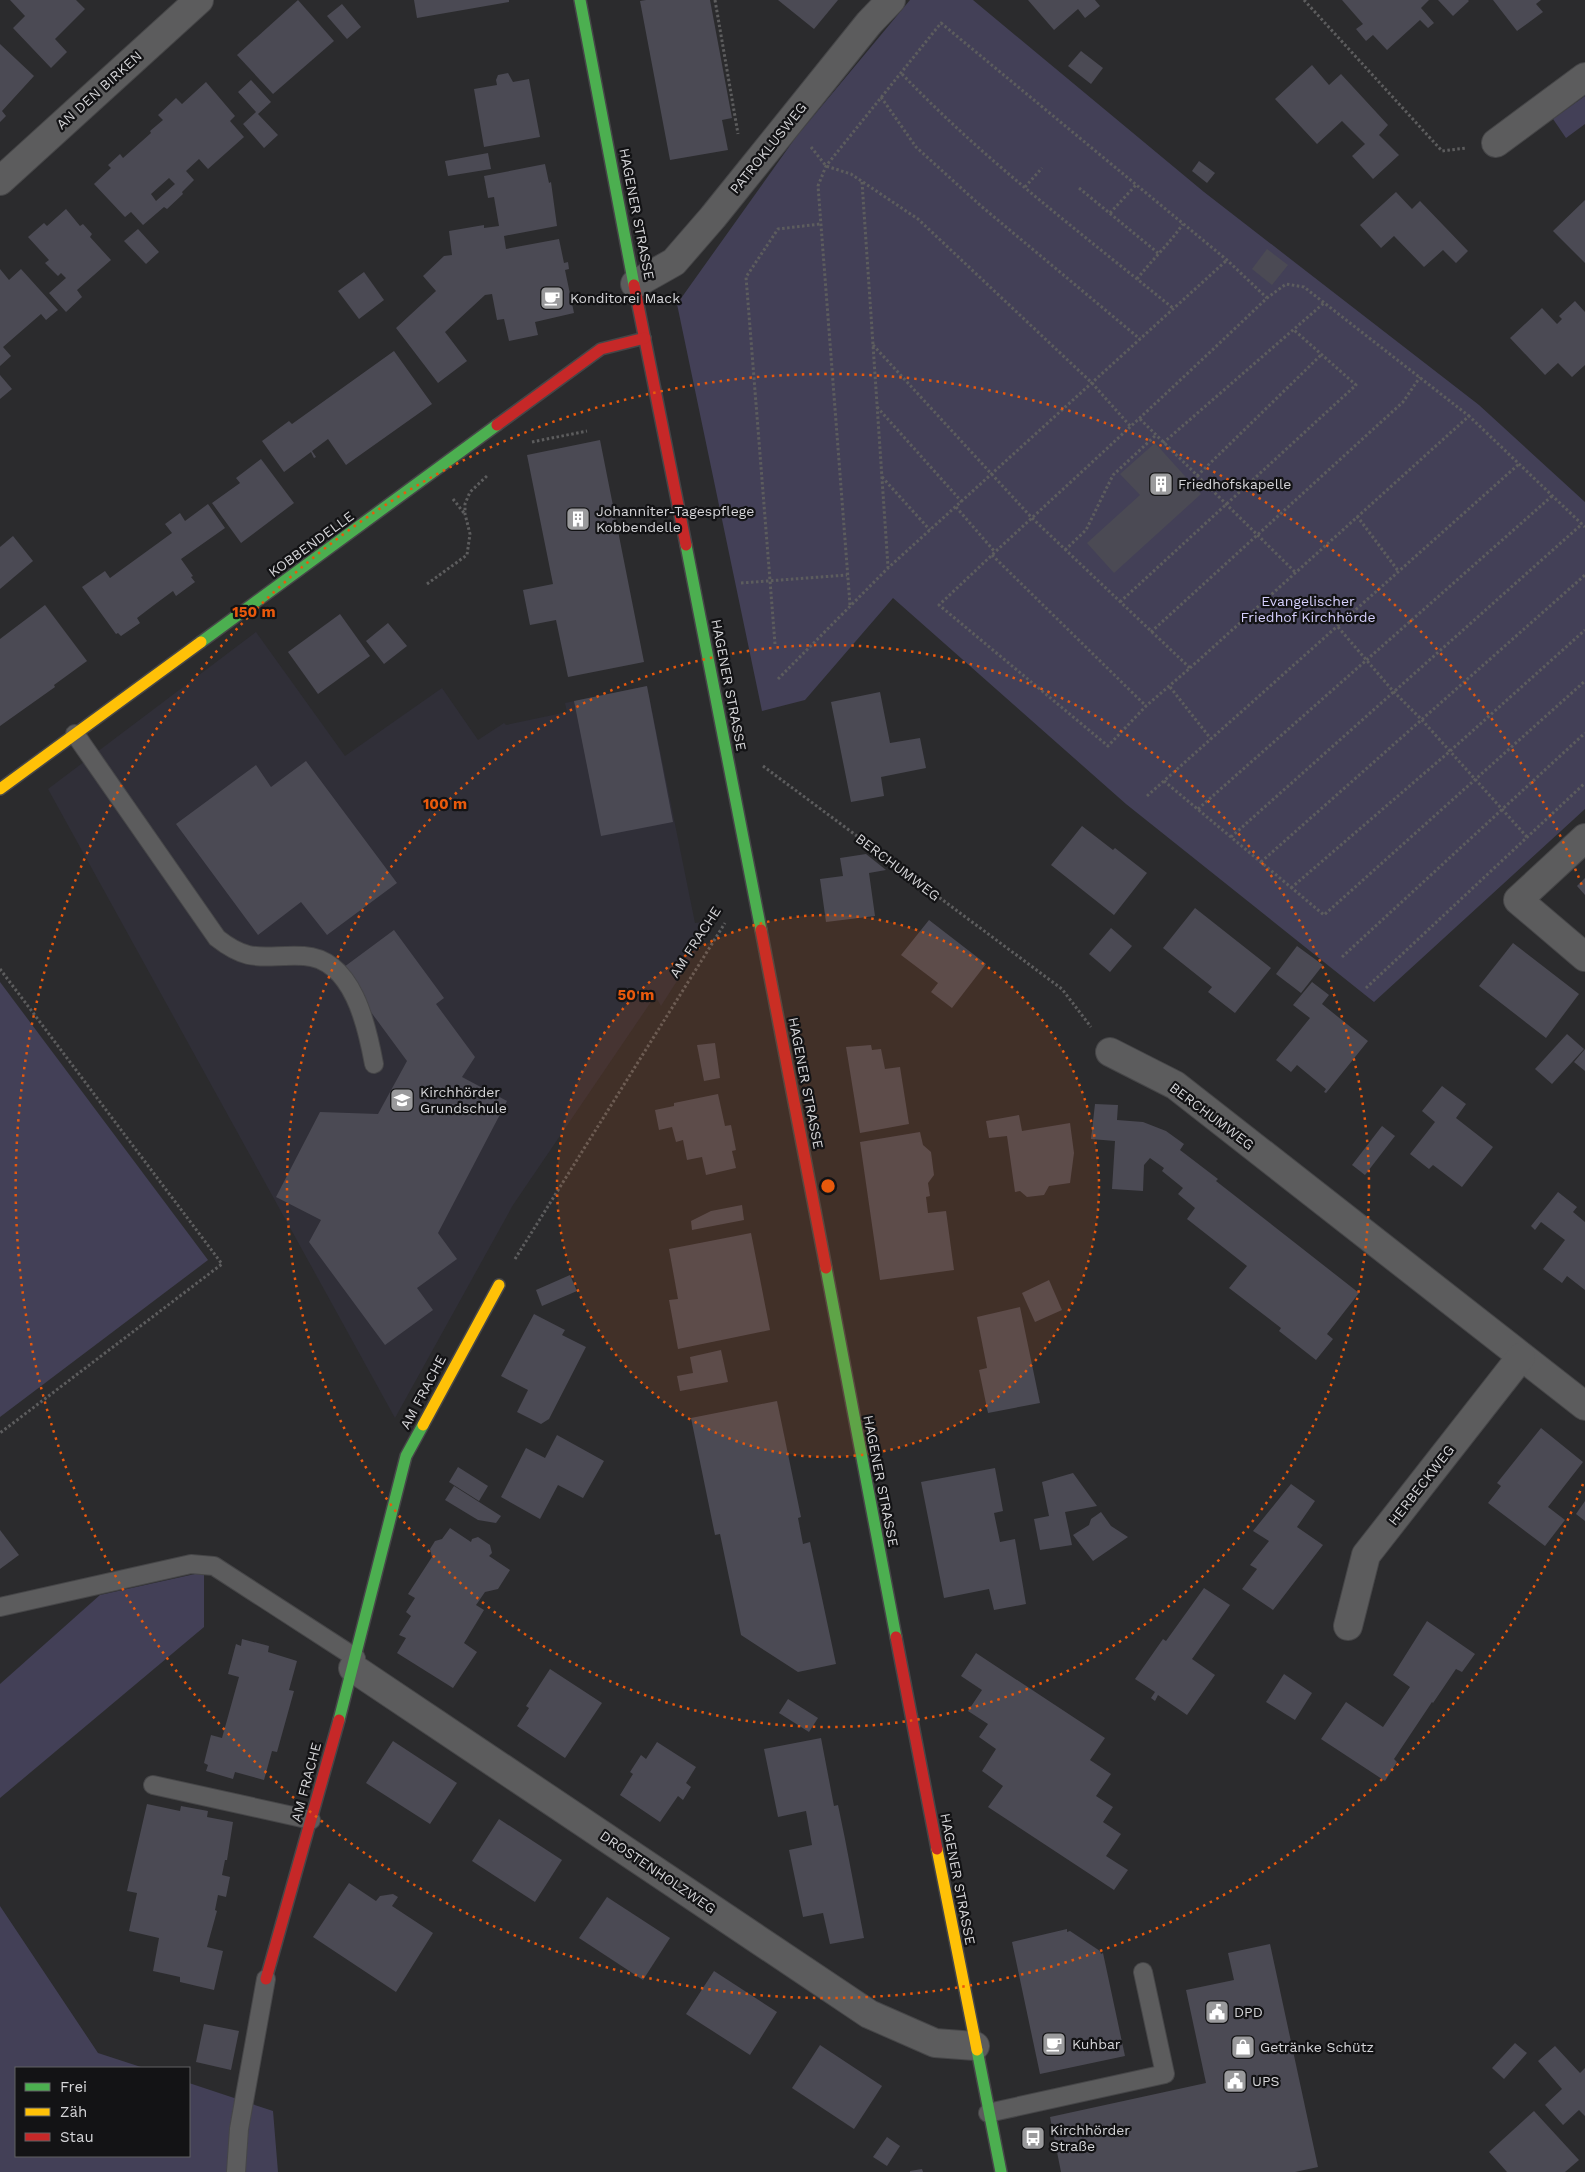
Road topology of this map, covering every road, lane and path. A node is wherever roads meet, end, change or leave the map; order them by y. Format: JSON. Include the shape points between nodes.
{"nodes":[{"id":1,"x":199,"y":0,"type":"edge"},
{"id":2,"x":580,"y":0,"type":"edge"},
{"id":3,"x":715,"y":0,"type":"edge"},
{"id":4,"x":891,"y":0,"type":"edge"},
{"id":5,"x":1304,"y":0,"type":"edge"},
{"id":6,"x":902,"y":74,"type":"junction"},
{"id":7,"x":1585,"y":77,"type":"edge"},
{"id":8,"x":881,"y":97,"type":"junction"},
{"id":9,"x":1496,"y":143,"type":"dead end"},
{"id":10,"x":1442,"y":151,"type":"dead end"},
{"id":11,"x":826,"y":166,"type":"junction"},
{"id":12,"x":1042,"y":168,"type":"dead end"},
{"id":13,"x":745,"y":176,"type":"junction"},
{"id":14,"x":0,"y":181,"type":"edge"},
{"id":15,"x":862,"y":181,"type":"junction"},
{"id":16,"x":1136,"y":185,"type":"junction"},
{"id":17,"x":1025,"y":188,"type":"junction"},
{"id":18,"x":1079,"y":188,"type":"dead end"},
{"id":19,"x":1110,"y":213,"type":"junction"},
{"id":20,"x":820,"y":224,"type":"junction"},
{"id":21,"x":1184,"y":224,"type":"junction"},
{"id":22,"x":1158,"y":253,"type":"junction"},
{"id":23,"x":1227,"y":260,"type":"junction"},
{"id":24,"x":1137,"y":279,"type":"junction"},
{"id":25,"x":635,"y":284,"type":"junction"},
{"id":26,"x":1267,"y":298,"type":"junction"},
{"id":27,"x":1324,"y":303,"type":"junction"},
{"id":28,"x":1174,"y":309,"type":"junction"},
{"id":29,"x":1294,"y":330,"type":"junction"},
{"id":30,"x":645,"y":338,"type":"junction"},
{"id":31,"x":1140,"y":339,"type":"junction"},
{"id":32,"x":873,"y":345,"type":"junction"},
{"id":33,"x":1322,"y":354,"type":"junction"},
{"id":34,"x":1420,"y":377,"type":"junction"},
{"id":35,"x":1092,"y":384,"type":"junction"},
{"id":36,"x":877,"y":407,"type":"junction"},
{"id":37,"x":1469,"y":416,"type":"junction"},
{"id":38,"x":1140,"y":419,"type":"junction"},
{"id":39,"x":1131,"y":427,"type":"junction"},
{"id":40,"x":587,"y":431,"type":"dead end"},
{"id":41,"x":1156,"y":435,"type":"junction"},
{"id":42,"x":1163,"y":442,"type":"junction"},
{"id":43,"x":526,"y":444,"type":"dead end"},
{"id":44,"x":1519,"y":464,"type":"junction"},
{"id":45,"x":493,"y":471,"type":"dead end"},
{"id":46,"x":993,"y":474,"type":"junction"},
{"id":47,"x":1197,"y":476,"type":"junction"},
{"id":48,"x":882,"y":477,"type":"junction"},
{"id":49,"x":1552,"y":496,"type":"junction"},
{"id":50,"x":456,"y":502,"type":"dead end"},
{"id":51,"x":962,"y":502,"type":"junction"},
{"id":52,"x":1227,"y":505,"type":"junction"},
{"id":53,"x":956,"y":507,"type":"junction"},
{"id":54,"x":465,"y":514,"type":"junction"},
{"id":55,"x":1357,"y":516,"type":"junction"},
{"id":56,"x":1032,"y":518,"type":"junction"},
{"id":57,"x":1584,"y":526,"type":"edge"},
{"id":58,"x":930,"y":530,"type":"junction"},
{"id":59,"x":1259,"y":535,"type":"junction"},
{"id":60,"x":1065,"y":550,"type":"junction"},
{"id":61,"x":993,"y":554,"type":"junction"},
{"id":62,"x":888,"y":568,"type":"junction"},
{"id":63,"x":1399,"y":572,"type":"junction"},
{"id":64,"x":1296,"y":573,"type":"junction"},
{"id":65,"x":848,"y":575,"type":"junction"},
{"id":66,"x":1585,"y":575,"type":"edge"},
{"id":67,"x":769,"y":581,"type":"junction"},
{"id":68,"x":427,"y":584,"type":"dead end"},
{"id":69,"x":740,"y":584,"type":"dead end"},
{"id":70,"x":1120,"y":602,"type":"junction"},
{"id":71,"x":850,"y":605,"type":"junction"},
{"id":72,"x":1338,"y":627,"type":"junction"},
{"id":73,"x":1585,"y":630,"type":"edge"},
{"id":74,"x":1151,"y":632,"type":"junction"},
{"id":75,"x":775,"y":644,"type":"dead end"},
{"id":76,"x":1366,"y":661,"type":"junction"},
{"id":77,"x":1190,"y":668,"type":"junction"},
{"id":78,"x":778,"y":679,"type":"dead end"},
{"id":79,"x":1585,"y":681,"type":"edge"},
{"id":80,"x":1170,"y":687,"type":"junction"},
{"id":81,"x":1393,"y":692,"type":"junction"},
{"id":82,"x":1146,"y":706,"type":"junction"},
{"id":83,"x":1422,"y":720,"type":"junction"},
{"id":84,"x":75,"y":734,"type":"junction"},
{"id":85,"x":1585,"y":734,"type":"edge"},
{"id":86,"x":724,"y":737,"type":"junction"},
{"id":87,"x":1211,"y":739,"type":"junction"},
{"id":88,"x":1449,"y":752,"type":"junction"},
{"id":89,"x":1476,"y":780,"type":"junction"},
{"id":90,"x":1164,"y":781,"type":"junction"},
{"id":91,"x":1585,"y":783,"type":"edge"},
{"id":92,"x":0,"y":789,"type":"edge"},
{"id":93,"x":1147,"y":796,"type":"dead end"},
{"id":94,"x":1198,"y":810,"type":"junction"},
{"id":95,"x":1503,"y":810,"type":"junction"},
{"id":96,"x":1231,"y":837,"type":"junction"},
{"id":97,"x":1527,"y":837,"type":"junction"},
{"id":98,"x":1585,"y":838,"type":"edge"},
{"id":99,"x":1261,"y":862,"type":"junction"},
{"id":100,"x":752,"y":882,"type":"junction"},
{"id":101,"x":1291,"y":888,"type":"junction"},
{"id":102,"x":1342,"y":957,"type":"dead end"},
{"id":103,"x":1585,"y":957,"type":"edge"},
{"id":104,"x":0,"y":969,"type":"edge"},
{"id":105,"x":1366,"y":988,"type":"dead end"},
{"id":106,"x":1110,"y":1052,"type":"joint"},
{"id":107,"x":374,"y":1064,"type":"dead end"},
{"id":108,"x":499,"y":1285,"type":"joint"},
{"id":109,"x":1521,"y":1357,"type":"junction"},
{"id":110,"x":1585,"y":1406,"type":"edge"},
{"id":111,"x":0,"y":1433,"type":"edge"},
{"id":112,"x":0,"y":1607,"type":"edge"},
{"id":113,"x":1348,"y":1626,"type":"dead end"},
{"id":114,"x":354,"y":1663,"type":"junction"},
{"id":115,"x":153,"y":1785,"type":"dead end"},
{"id":116,"x":311,"y":1820,"type":"junction"},
{"id":117,"x":1143,"y":1972,"type":"dead end"},
{"id":118,"x":266,"y":1979,"type":"joint"},
{"id":119,"x":975,"y":2046,"type":"junction"},
{"id":120,"x":988,"y":2113,"type":"junction"},
{"id":121,"x":236,"y":2172,"type":"edge"},
{"id":122,"x":1001,"y":2172,"type":"edge"}],
"edges":[{"from":1,"to":14,"type":"street","name":"AN DEN BIRKEN"},
{"from":2,"to":25,"type":"main road","name":"HAGENER STRASSE"},
{"from":3,"to":13,"type":"path"},
{"from":4,"to":13,"type":"street","name":"PATROKLUSWEG"},
{"from":5,"to":10,"type":"path"},
{"from":6,"to":8,"type":"path"},
{"from":6,"to":16,"type":"path","via":[[941,23]]},
{"from":6,"to":17,"type":"path","via":[[932,106]]},
{"from":7,"to":9,"type":"street"},
{"from":8,"to":11,"type":"path"},
{"from":8,"to":31,"type":"path","via":[[916,147]]},
{"from":11,"to":15,"type":"path"},
{"from":11,"to":20,"type":"path","via":[[818,186]]},
{"from":12,"to":17,"type":"path"},
{"from":13,"to":25,"type":"street","name":"PATROKLUSWEG","via":[[674,262]]},
{"from":15,"to":32,"type":"path"},
{"from":15,"to":35,"type":"path","via":[[918,219]]},
{"from":16,"to":19,"type":"path"},
{"from":16,"to":21,"type":"path"},
{"from":17,"to":24,"type":"path"},
{"from":18,"to":19,"type":"path"},
{"from":19,"to":22,"type":"path"},
{"from":20,"to":65,"type":"path"},
{"from":20,"to":67,"type":"path","via":[[778,229],[746,277]]},
{"from":21,"to":22,"type":"path","via":[[1166,248]]},
{"from":21,"to":23,"type":"path"},
{"from":22,"to":24,"type":"path"},
{"from":23,"to":26,"type":"path"},
{"from":23,"to":28,"type":"path"},
{"from":24,"to":28,"type":"path"},
{"from":25,"to":30,"type":"main road","name":"HAGENER STRASSE"},
{"from":26,"to":27,"type":"path","via":[[1286,284],[1304,287]]},
{"from":26,"to":38,"type":"path"},
{"from":27,"to":29,"type":"path"},
{"from":27,"to":34,"type":"path"},
{"from":28,"to":31,"type":"path"},
{"from":29,"to":33,"type":"path"},
{"from":29,"to":42,"type":"path"},
{"from":30,"to":84,"type":"main road","name":"KOBBENDELLE","via":[[601,348]]},
{"from":30,"to":86,"type":"main road","name":"HAGENER STRASSE"},
{"from":31,"to":35,"type":"path"},
{"from":32,"to":36,"type":"path"},
{"from":32,"to":46,"type":"path"},
{"from":33,"to":47,"type":"path"},
{"from":33,"to":52,"type":"path","via":[[1356,384]]},
{"from":34,"to":37,"type":"path"},
{"from":34,"to":59,"type":"path","via":[[1402,402]]},
{"from":35,"to":39,"type":"path"},
{"from":35,"to":46,"type":"path"},
{"from":36,"to":48,"type":"path"},
{"from":36,"to":51,"type":"path"},
{"from":37,"to":44,"type":"path"},
{"from":37,"to":55,"type":"path"},
{"from":38,"to":39,"type":"path"},
{"from":38,"to":41,"type":"path"},
{"from":39,"to":56,"type":"path"},
{"from":40,"to":43,"type":"path"},
{"from":41,"to":42,"type":"path"},
{"from":41,"to":60,"type":"path","via":[[1112,475],[1086,530]]},
{"from":42,"to":47,"type":"path"},
{"from":44,"to":49,"type":"path"},
{"from":44,"to":63,"type":"path"},
{"from":45,"to":54,"type":"path","via":[[470,492]]},
{"from":46,"to":51,"type":"path"},
{"from":46,"to":56,"type":"path"},
{"from":47,"to":52,"type":"path"},
{"from":48,"to":58,"type":"path"},
{"from":48,"to":62,"type":"path"},
{"from":49,"to":57,"type":"path"},
{"from":49,"to":76,"type":"path"},
{"from":50,"to":54,"type":"path"},
{"from":51,"to":53,"type":"path"},
{"from":52,"to":59,"type":"path"},
{"from":52,"to":70,"type":"path"},
{"from":53,"to":58,"type":"path"},
{"from":53,"to":61,"type":"path"},
{"from":54,"to":68,"type":"path","via":[[470,534],[467,555]]},
{"from":55,"to":63,"type":"path"},
{"from":55,"to":64,"type":"path"},
{"from":56,"to":60,"type":"path"},
{"from":56,"to":61,"type":"path"},
{"from":57,"to":81,"type":"path"},
{"from":58,"to":62,"type":"path"},
{"from":59,"to":64,"type":"path"},
{"from":59,"to":74,"type":"path"},
{"from":60,"to":70,"type":"path"},
{"from":61,"to":82,"type":"path"},
{"from":61,"to":82,"type":"path","via":[[939,605],[1108,746]]},
{"from":62,"to":71,"type":"path"},
{"from":63,"to":72,"type":"path"},
{"from":64,"to":77,"type":"path"},
{"from":65,"to":67,"type":"path"},
{"from":65,"to":71,"type":"path"},
{"from":66,"to":83,"type":"path"},
{"from":67,"to":69,"type":"path"},
{"from":67,"to":75,"type":"path"},
{"from":70,"to":74,"type":"path"},
{"from":71,"to":78,"type":"path"},
{"from":72,"to":76,"type":"path"},
{"from":72,"to":87,"type":"path"},
{"from":73,"to":88,"type":"path"},
{"from":74,"to":77,"type":"path"},
{"from":76,"to":81,"type":"path"},
{"from":76,"to":94,"type":"path"},
{"from":77,"to":80,"type":"path"},
{"from":79,"to":89,"type":"path"},
{"from":80,"to":82,"type":"path"},
{"from":80,"to":87,"type":"path"},
{"from":81,"to":83,"type":"path"},
{"from":81,"to":96,"type":"path"},
{"from":83,"to":88,"type":"path"},
{"from":83,"to":99,"type":"path"},
{"from":84,"to":92,"type":"main road","name":"KOBBENDELLE"},
{"from":84,"to":107,"type":"lane","via":[[217,938],[246,956],[306,956],[335,968],[359,1007]]},
{"from":85,"to":95,"type":"path"},
{"from":86,"to":100,"type":"main road","name":"HAGENER STRASSE"},
{"from":86,"to":106,"type":"path","name":"BERCHUMWEG","via":[[1062,989]]},
{"from":87,"to":90,"type":"path"},
{"from":88,"to":89,"type":"path"},
{"from":88,"to":101,"type":"path"},
{"from":89,"to":95,"type":"path"},
{"from":89,"to":101,"type":"path","via":[[1324,915]]},
{"from":90,"to":93,"type":"path"},
{"from":90,"to":94,"type":"path"},
{"from":91,"to":97,"type":"path"},
{"from":94,"to":96,"type":"path"},
{"from":95,"to":97,"type":"path"},
{"from":95,"to":102,"type":"path"},
{"from":96,"to":99,"type":"path"},
{"from":97,"to":105,"type":"path"},
{"from":98,"to":103,"type":"street","via":[[1518,900]]},
{"from":99,"to":101,"type":"path"},
{"from":100,"to":108,"type":"path","name":"AM FRACHE"},
{"from":100,"to":119,"type":"main road","name":"HAGENER STRASSE"},
{"from":104,"to":111,"type":"path","via":[[222,1264]]},
{"from":106,"to":109,"type":"street","name":"BERCHUMWEG","via":[[1174,1085]]},
{"from":108,"to":114,"type":"main road","name":"AM FRACHE","via":[[406,1456]]},
{"from":109,"to":110,"type":"street","name":"BERCHUMWEG"},
{"from":109,"to":113,"type":"street","name":"HERBECKWEG","via":[[1366,1554]]},
{"from":112,"to":114,"type":"lane","via":[[191,1564],[214,1566]]},
{"from":114,"to":116,"type":"main road","name":"AM FRACHE"},
{"from":114,"to":119,"type":"street","name":"DROSTENHOLZWEG","via":[[870,2014],[936,2043]]},
{"from":115,"to":116,"type":"lane"},
{"from":116,"to":118,"type":"main road","name":"AM FRACHE"},
{"from":117,"to":120,"type":"lane","via":[[1165,2074]]},
{"from":118,"to":121,"type":"lane","via":[[239,2129]]},
{"from":119,"to":120,"type":"main road","name":"HAGENER STRASSE"},
{"from":120,"to":122,"type":"main road","name":"HAGENER STRASSE"}]}
